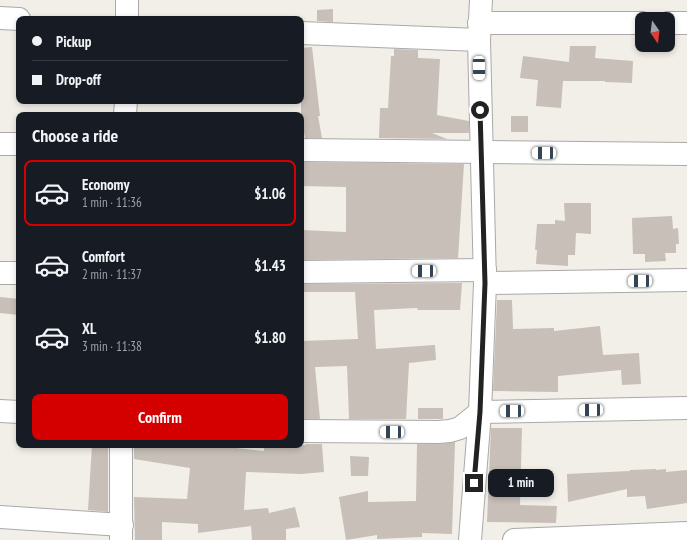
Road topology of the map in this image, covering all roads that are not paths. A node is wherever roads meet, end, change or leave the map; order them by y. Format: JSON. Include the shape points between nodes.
{"nodes":[{"id":1,"x":127,"y":0,"type":"edge"},
{"id":2,"x":480,"y":0,"type":"edge"},
{"id":3,"x":127,"y":16,"type":"edge"},
{"id":4,"x":0,"y":18,"type":"edge"},
{"id":5,"x":16,"y":19,"type":"edge"},
{"id":6,"x":635,"y":23,"type":"edge"},
{"id":7,"x":675,"y":24,"type":"edge"},
{"id":8,"x":687,"y":24,"type":"edge"},
{"id":9,"x":479,"y":32,"type":"junction"},
{"id":10,"x":304,"y":34,"type":"edge"},
{"id":11,"x":0,"y":144,"type":"edge"},
{"id":12,"x":16,"y":144,"type":"edge"},
{"id":13,"x":304,"y":150,"type":"edge"},
{"id":14,"x":481,"y":153,"type":"junction"},
{"id":15,"x":687,"y":154,"type":"edge"},
{"id":16,"x":304,"y":272,"type":"edge"},
{"id":17,"x":0,"y":273,"type":"edge"},
{"id":18,"x":16,"y":273,"type":"edge"},
{"id":19,"x":485,"y":277,"type":"junction"},
{"id":20,"x":687,"y":280,"type":"edge"},
{"id":21,"x":687,"y":408,"type":"edge"},
{"id":22,"x":0,"y":411,"type":"edge"},
{"id":23,"x":16,"y":412,"type":"edge"},
{"id":24,"x":480,"y":412,"type":"junction"},
{"id":25,"x":304,"y":431,"type":"edge"},
{"id":26,"x":120,"y":448,"type":"edge"},
{"id":27,"x":0,"y":517,"type":"edge"},
{"id":28,"x":122,"y":533,"type":"edge"},
{"id":29,"x":687,"y":533,"type":"edge"},
{"id":30,"x":470,"y":540,"type":"edge"},
{"id":31,"x":514,"y":540,"type":"edge"}],
"edges":[{"from":1,"to":3,"type":"street"},
{"from":2,"to":9,"type":"street"},
{"from":4,"to":5,"type":"street"},
{"from":6,"to":9,"type":"street"},
{"from":7,"to":8,"type":"street"},
{"from":9,"to":10,"type":"street"},
{"from":9,"to":14,"type":"street"},
{"from":11,"to":12,"type":"street"},
{"from":13,"to":14,"type":"street"},
{"from":14,"to":15,"type":"street"},
{"from":14,"to":19,"type":"street"},
{"from":16,"to":19,"type":"street"},
{"from":17,"to":18,"type":"street"},
{"from":19,"to":20,"type":"street"},
{"from":19,"to":24,"type":"street"},
{"from":21,"to":24,"type":"street"},
{"from":22,"to":23,"type":"street"},
{"from":24,"to":25,"type":"street","via":[[460,428],[438,432]]},
{"from":24,"to":30,"type":"street"},
{"from":26,"to":28,"type":"street"},
{"from":27,"to":28,"type":"street"},
{"from":29,"to":31,"type":"street"}]}
